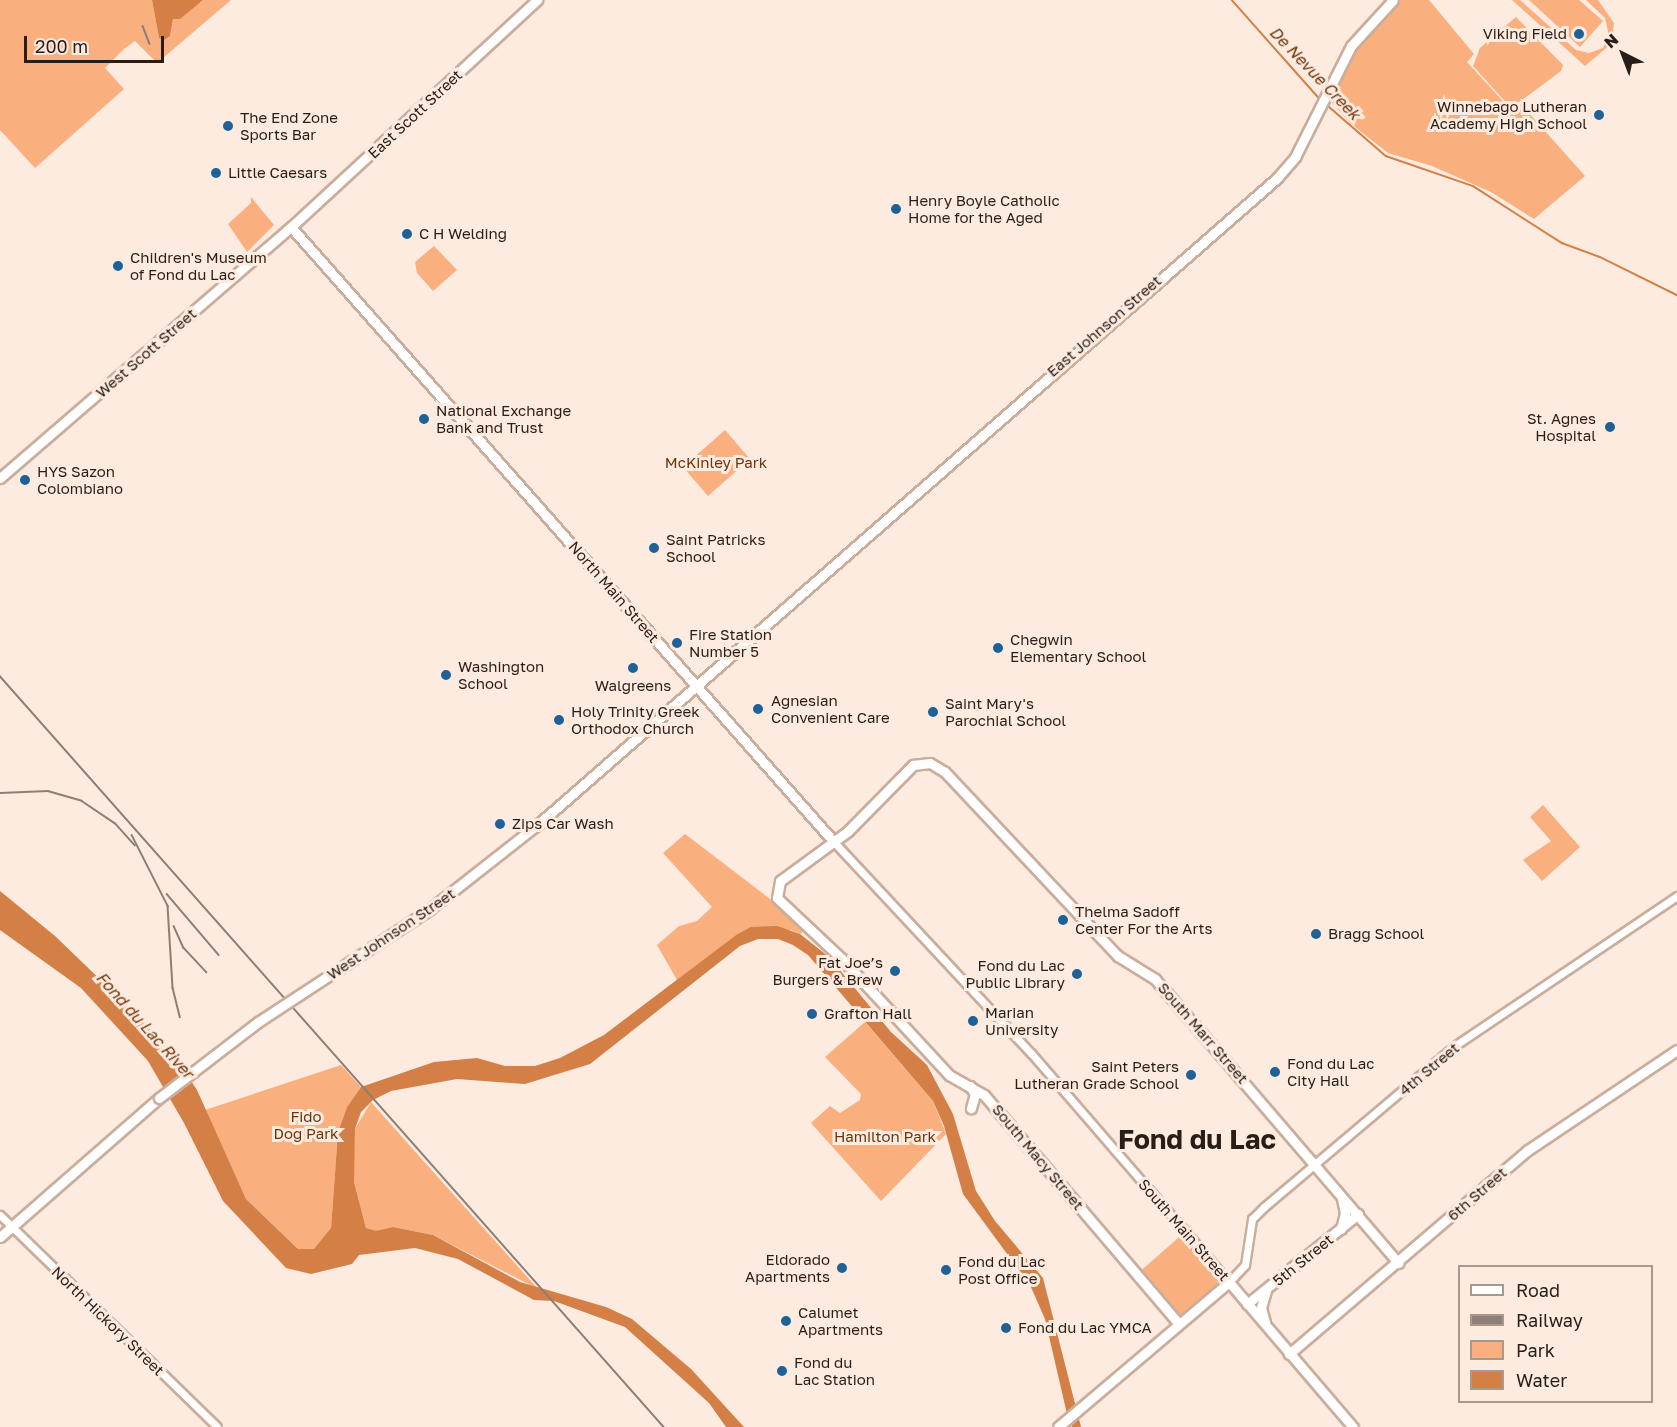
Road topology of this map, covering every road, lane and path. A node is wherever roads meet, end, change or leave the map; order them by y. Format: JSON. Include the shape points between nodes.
{"nodes":[{"id":1,"x":537,"y":0,"type":"edge"},
{"id":2,"x":1393,"y":0,"type":"edge"},
{"id":3,"x":291,"y":227,"type":"junction"},
{"id":4,"x":0,"y":478,"type":"edge"},
{"id":5,"x":773,"y":619,"type":"joint"},
{"id":6,"x":695,"y":684,"type":"junction"},
{"id":7,"x":825,"y":831,"type":"junction"},
{"id":8,"x":848,"y":831,"type":"junction"},
{"id":9,"x":834,"y":842,"type":"junction"},
{"id":10,"x":808,"y":858,"type":"junction"},
{"id":11,"x":1677,"y":896,"type":"edge"},
{"id":12,"x":940,"y":954,"type":"joint"},
{"id":13,"x":1677,"y":1050,"type":"edge"},
{"id":14,"x":970,"y":1086,"type":"junction"},
{"id":15,"x":971,"y":1108,"type":"dead end"},
{"id":16,"x":1315,"y":1164,"type":"junction"},
{"id":17,"x":1340,"y":1194,"type":"junction"},
{"id":18,"x":1358,"y":1214,"type":"junction"},
{"id":19,"x":0,"y":1215,"type":"edge"},
{"id":20,"x":12,"y":1226,"type":"junction"},
{"id":21,"x":1335,"y":1235,"type":"junction"},
{"id":22,"x":0,"y":1237,"type":"edge"},
{"id":23,"x":1398,"y":1263,"type":"junction"},
{"id":24,"x":1229,"y":1282,"type":"junction"},
{"id":25,"x":1266,"y":1290,"type":"junction"},
{"id":26,"x":1247,"y":1304,"type":"junction"},
{"id":27,"x":1179,"y":1324,"type":"junction"},
{"id":28,"x":1268,"y":1329,"type":"junction"},
{"id":29,"x":1289,"y":1354,"type":"junction"},
{"id":30,"x":217,"y":1427,"type":"edge"},
{"id":31,"x":1058,"y":1427,"type":"edge"},
{"id":32,"x":1353,"y":1427,"type":"edge"}],
"edges":[{"from":1,"to":3,"type":"main road","name":"East Scott Street"},
{"from":2,"to":5,"type":"main road","name":"East Johnson Street","via":[[1351,46],[1295,157],[1277,178]]},
{"from":3,"to":4,"type":"main road","name":"West Scott Street"},
{"from":3,"to":6,"type":"main road","name":"North Main Street"},
{"from":5,"to":6,"type":"main road","name":"West Johnson Street"},
{"from":6,"to":7,"type":"main road","name":"North Main Street"},
{"from":6,"to":20,"type":"main road","name":"West Johnson Street","bridge":true,"via":[[543,820],[430,909],[258,1022],[159,1098]]},
{"from":7,"to":8,"type":"main road"},
{"from":7,"to":9,"type":"main road","name":"North Main Street"},
{"from":7,"to":10,"type":"main road","via":[[820,846]]},
{"from":8,"to":9,"type":"main road"},
{"from":8,"to":16,"type":"main road","name":"South Marr Street","via":[[906,769],[926,762],[942,769],[1118,956],[1155,979]]},
{"from":9,"to":10,"type":"main road"},
{"from":9,"to":12,"type":"street","name":"North Main Street"},
{"from":10,"to":14,"type":"main road","name":"South Macy Street","via":[[780,881],[776,894],[783,905],[835,952],[950,1075]]},
{"from":11,"to":16,"type":"street","name":"4th Street","via":[[1453,1047]]},
{"from":12,"to":24,"type":"street","name":"South Main Street","via":[[1057,1081]]},
{"from":13,"to":23,"type":"main road","name":"6th Street","via":[[1528,1150]]},
{"from":14,"to":15,"type":"main road","via":[[975,1094]]},
{"from":14,"to":27,"type":"main road","name":"South Macy Street","via":[[984,1095]]},
{"from":16,"to":17,"type":"main road","name":"South Marr Street"},
{"from":16,"to":24,"type":"street","name":"4th Street","via":[[1252,1219],[1245,1265]]},
{"from":17,"to":18,"type":"main road","name":"South Marr Street"},
{"from":17,"to":21,"type":"main road","via":[[1345,1216]]},
{"from":18,"to":21,"type":"main road","name":"5th Street"},
{"from":18,"to":23,"type":"main road","name":"South Marr Street"},
{"from":19,"to":20,"type":"street","name":"North Hickory Street"},
{"from":20,"to":22,"type":"main road","name":"West Johnson Street"},
{"from":20,"to":30,"type":"street","name":"North Hickory Street"},
{"from":21,"to":25,"type":"main road","name":"5th Street"},
{"from":23,"to":29,"type":"main road","name":"6th Street"},
{"from":24,"to":26,"type":"main road","name":"South Main Street"},
{"from":24,"to":27,"type":"main road"},
{"from":25,"to":26,"type":"main road","name":"5th Street"},
{"from":25,"to":28,"type":"main road","via":[[1261,1308]]},
{"from":26,"to":28,"type":"main road","name":"South Main Street"},
{"from":27,"to":31,"type":"main road"},
{"from":28,"to":29,"type":"main road","name":"South Main Street"},
{"from":29,"to":32,"type":"main road","name":"South Main Street"}]}
